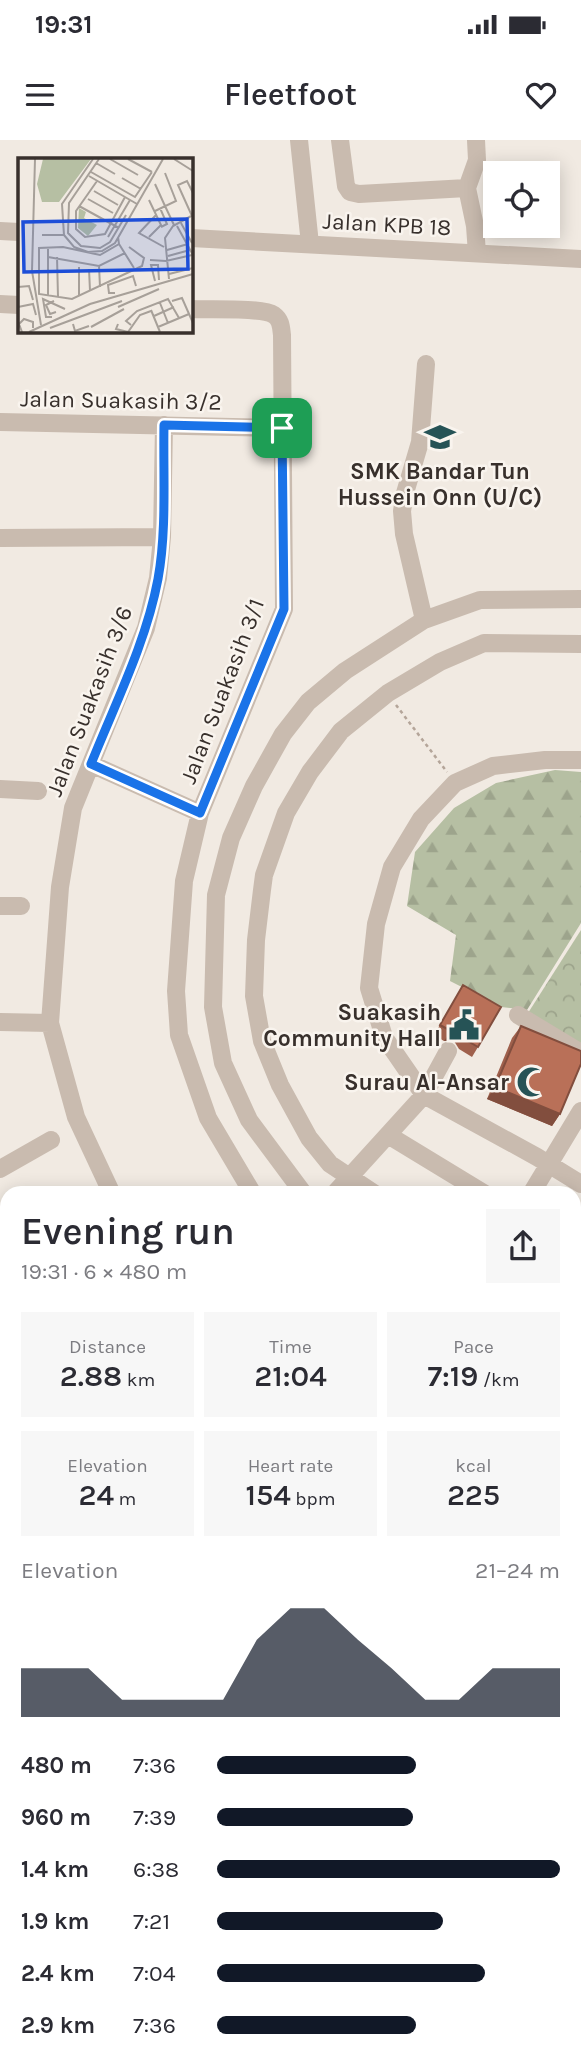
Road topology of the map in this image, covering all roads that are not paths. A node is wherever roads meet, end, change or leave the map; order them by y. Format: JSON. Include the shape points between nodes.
{"nodes":[{"id":1,"x":299,"y":140,"type":"edge"},
{"id":2,"x":340,"y":140,"type":"edge"},
{"id":3,"x":476,"y":140,"type":"edge"},
{"id":4,"x":467,"y":188,"type":"junction"},
{"id":5,"x":0,"y":231,"type":"edge"},
{"id":6,"x":18,"y":232,"type":"edge"},
{"id":7,"x":192,"y":238,"type":"edge"},
{"id":8,"x":310,"y":244,"type":"junction"},
{"id":9,"x":477,"y":253,"type":"junction"},
{"id":10,"x":581,"y":259,"type":"edge"},
{"id":11,"x":0,"y":304,"type":"edge"},
{"id":12,"x":18,"y":304,"type":"edge"},
{"id":13,"x":192,"y":309,"type":"edge"},
{"id":14,"x":426,"y":364,"type":"dead end"},
{"id":15,"x":0,"y":422,"type":"edge"},
{"id":16,"x":164,"y":425,"type":"junction"},
{"id":17,"x":282,"y":428,"type":"junction"},
{"id":18,"x":162,"y":537,"type":"junction"},
{"id":19,"x":0,"y":538,"type":"edge"},
{"id":20,"x":581,"y":599,"type":"edge"},
{"id":21,"x":424,"y":620,"type":"junction"},
{"id":22,"x":581,"y":644,"type":"edge"},
{"id":23,"x":581,"y":760,"type":"edge"},
{"id":24,"x":91,"y":764,"type":"junction"},
{"id":25,"x":0,"y":789,"type":"edge"},
{"id":26,"x":38,"y":791,"type":"dead end"},
{"id":27,"x":200,"y":813,"type":"junction"},
{"id":28,"x":0,"y":906,"type":"edge"},
{"id":29,"x":21,"y":906,"type":"dead end"},
{"id":30,"x":517,"y":1016,"type":"dead end"},
{"id":31,"x":0,"y":1022,"type":"edge"},
{"id":32,"x":50,"y":1023,"type":"junction"},
{"id":33,"x":448,"y":1051,"type":"dead end"},
{"id":34,"x":581,"y":1053,"type":"edge"},
{"id":35,"x":424,"y":1096,"type":"junction"},
{"id":36,"x":581,"y":1111,"type":"edge"},
{"id":37,"x":388,"y":1135,"type":"junction"},
{"id":38,"x":51,"y":1140,"type":"dead end"},
{"id":39,"x":549,"y":1165,"type":"junction"},
{"id":40,"x":0,"y":1169,"type":"edge"},
{"id":41,"x":347,"y":1177,"type":"junction"},
{"id":42,"x":581,"y":1184,"type":"edge"},
{"id":43,"x":108,"y":1186,"type":"edge"},
{"id":44,"x":248,"y":1186,"type":"edge"},
{"id":45,"x":298,"y":1186,"type":"edge"},
{"id":46,"x":340,"y":1186,"type":"edge"},
{"id":47,"x":361,"y":1186,"type":"edge"},
{"id":48,"x":472,"y":1186,"type":"edge"},
{"id":49,"x":536,"y":1186,"type":"edge"}],
"edges":[{"from":1,"to":8,"type":"street"},
{"from":2,"to":4,"type":"street","via":[[350,192]]},
{"from":3,"to":4,"type":"street","via":[[477,160]]},
{"from":4,"to":9,"type":"street"},
{"from":5,"to":6,"type":"street"},
{"from":7,"to":8,"type":"street","name":"Jalan KPB 18"},
{"from":8,"to":9,"type":"street","name":"Jalan KPB 18"},
{"from":9,"to":10,"type":"street","name":"Jalan KPB 18"},
{"from":11,"to":12,"type":"street"},
{"from":13,"to":17,"type":"street","name":"Jalan Suakasih 3/1","via":[[256,311],[280,321]]},
{"from":14,"to":21,"type":"street","via":[[420,442],[402,511]]},
{"from":15,"to":16,"type":"street","name":"Jalan Suakasih 3/2"},
{"from":16,"to":17,"type":"street","name":"Jalan Suakasih 3/2"},
{"from":16,"to":18,"type":"street","name":"Jalan Suakasih 3/6"},
{"from":17,"to":27,"type":"street","name":"Jalan Suakasih 3/1","via":[[284,609]]},
{"from":18,"to":19,"type":"street"},
{"from":18,"to":24,"type":"street","name":"Jalan Suakasih 3/6","via":[[146,628]]},
{"from":20,"to":21,"type":"street","via":[[480,600]]},
{"from":21,"to":45,"type":"street","via":[[345,671],[308,702],[283,734],[231,838],[216,895],[213,1007],[223,1063],[249,1120]]},
{"from":22,"to":41,"type":"street","via":[[484,643],[440,662],[341,731],[286,813],[264,875],[254,996],[262,1041],[280,1085],[309,1139]]},
{"from":23,"to":35,"type":"street","via":[[493,766],[455,783],[421,819],[392,867],[376,924],[369,988],[384,1037]]},
{"from":24,"to":27,"type":"street"},
{"from":24,"to":32,"type":"street","name":"Jalan Suakasih 3/6","via":[[73,808],[60,887]]},
{"from":25,"to":26,"type":"street"},
{"from":27,"to":44,"type":"street","name":"Jalan Suakasih 3/1","via":[[184,881],[176,992],[179,1035],[208,1118]]},
{"from":28,"to":29,"type":"street"},
{"from":30,"to":34,"type":"street"},
{"from":31,"to":32,"type":"street"},
{"from":32,"to":43,"type":"street","name":"Jalan Suakasih 3/6","via":[[76,1117]]},
{"from":33,"to":35,"type":"street"},
{"from":35,"to":37,"type":"street"},
{"from":35,"to":39,"type":"street"},
{"from":36,"to":39,"type":"street"},
{"from":37,"to":41,"type":"street"},
{"from":37,"to":48,"type":"street"},
{"from":38,"to":40,"type":"street"},
{"from":39,"to":42,"type":"street"},
{"from":39,"to":49,"type":"street"},
{"from":41,"to":46,"type":"street"},
{"from":41,"to":47,"type":"street"}]}
